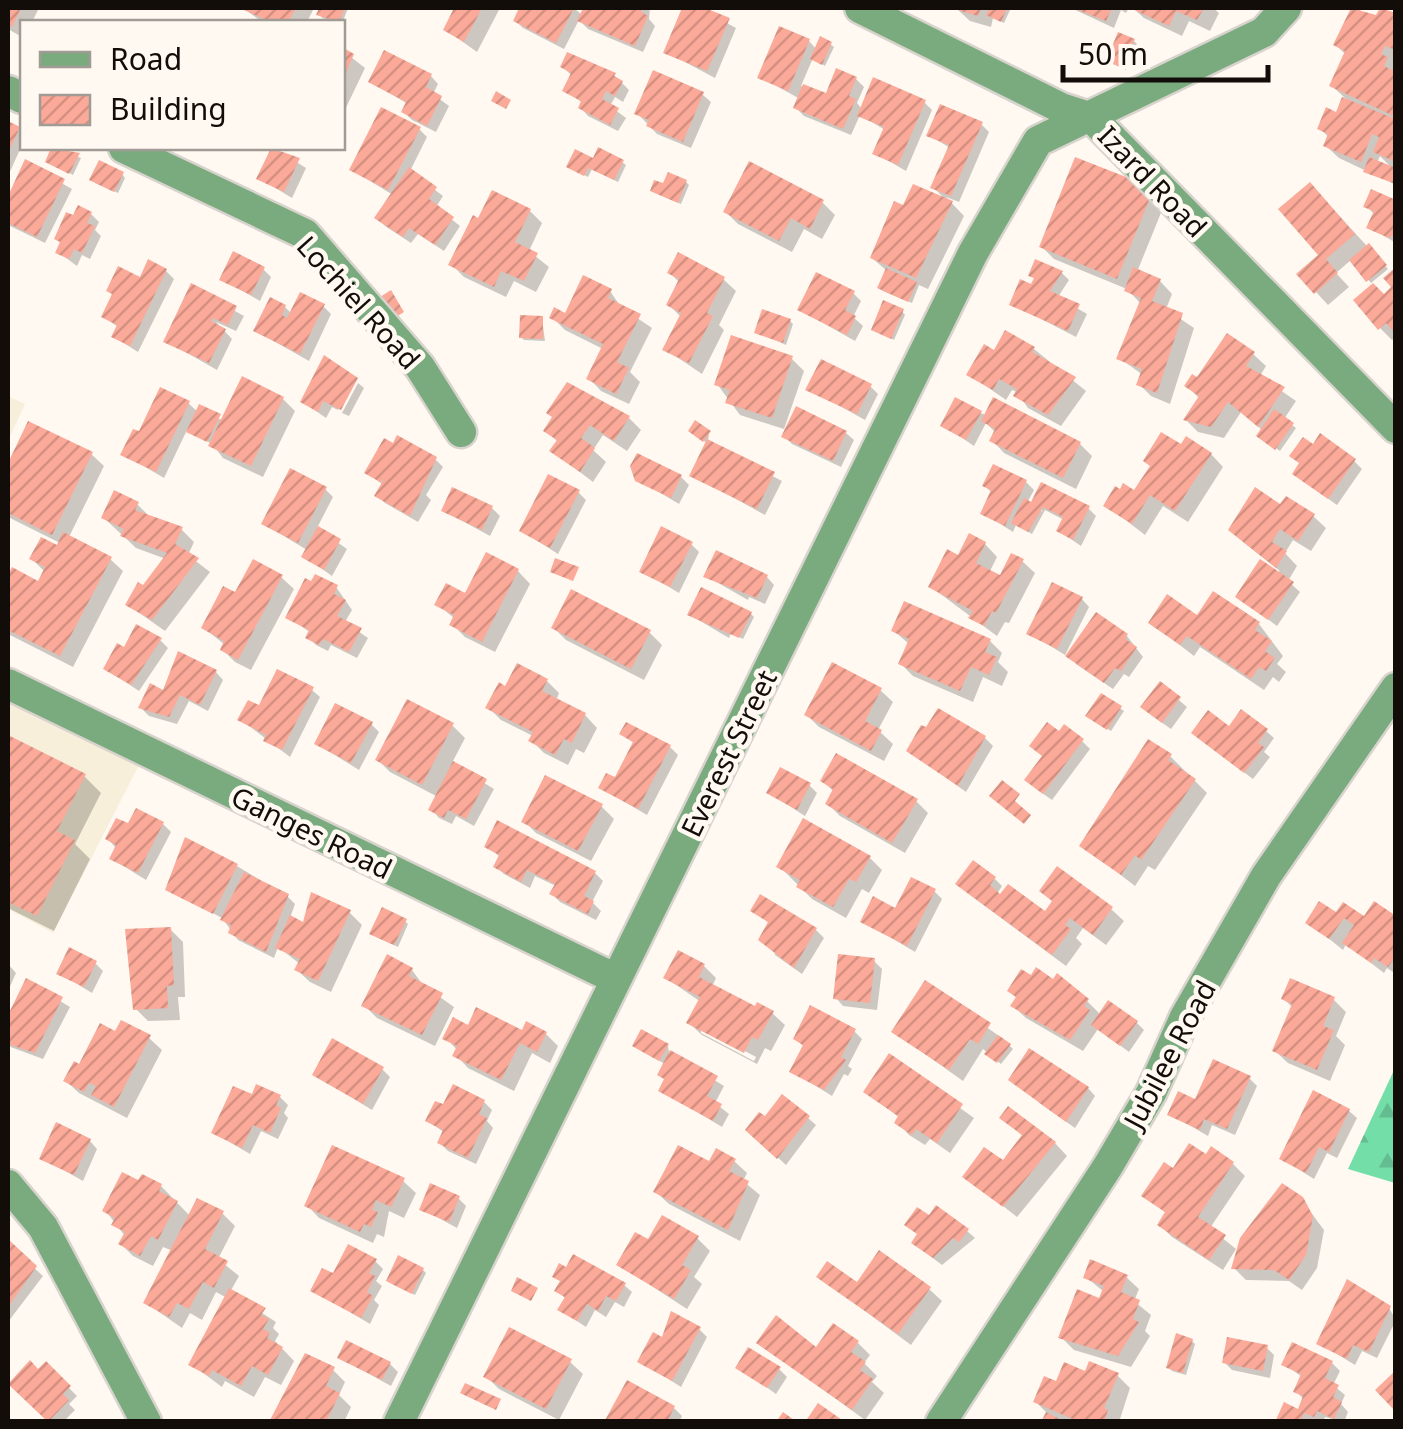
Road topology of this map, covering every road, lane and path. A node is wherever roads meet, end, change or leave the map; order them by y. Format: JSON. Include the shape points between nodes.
{"nodes":[{"id":1,"x":860,"y":8,"type":"edge"},
{"id":2,"x":1286,"y":8,"type":"edge"},
{"id":3,"x":1092,"y":118,"type":"junction"},
{"id":4,"x":128,"y":150,"type":"edge"},
{"id":5,"x":1396,"y":428,"type":"edge"},
{"id":6,"x":461,"y":432,"type":"dead end"},
{"id":7,"x":8,"y":684,"type":"edge"},
{"id":8,"x":1396,"y":688,"type":"edge"},
{"id":9,"x":616,"y":979,"type":"junction"},
{"id":10,"x":8,"y":1185,"type":"edge"},
{"id":11,"x":146,"y":1422,"type":"edge"},
{"id":12,"x":399,"y":1422,"type":"edge"},
{"id":13,"x":941,"y":1422,"type":"edge"}],
"edges":[{"from":1,"to":3,"type":"street","name":"Izard Road"},
{"from":2,"to":3,"type":"street","name":"Everest Street","via":[[1264,32]]},
{"from":3,"to":5,"type":"street","name":"Izard Road"},
{"from":3,"to":9,"type":"street","name":"Everest Street","via":[[1038,141],[974,253]]},
{"from":4,"to":6,"type":"street","name":"Lochiel Road","via":[[305,234],[420,368]]},
{"from":7,"to":9,"type":"street","name":"Ganges Road"},
{"from":8,"to":13,"type":"street","name":"Jubilee Road","via":[[1266,876],[1108,1166]]},
{"from":9,"to":12,"type":"street","name":"Everest Street"},
{"from":10,"to":11,"type":"street","via":[[43,1227]]}]}
